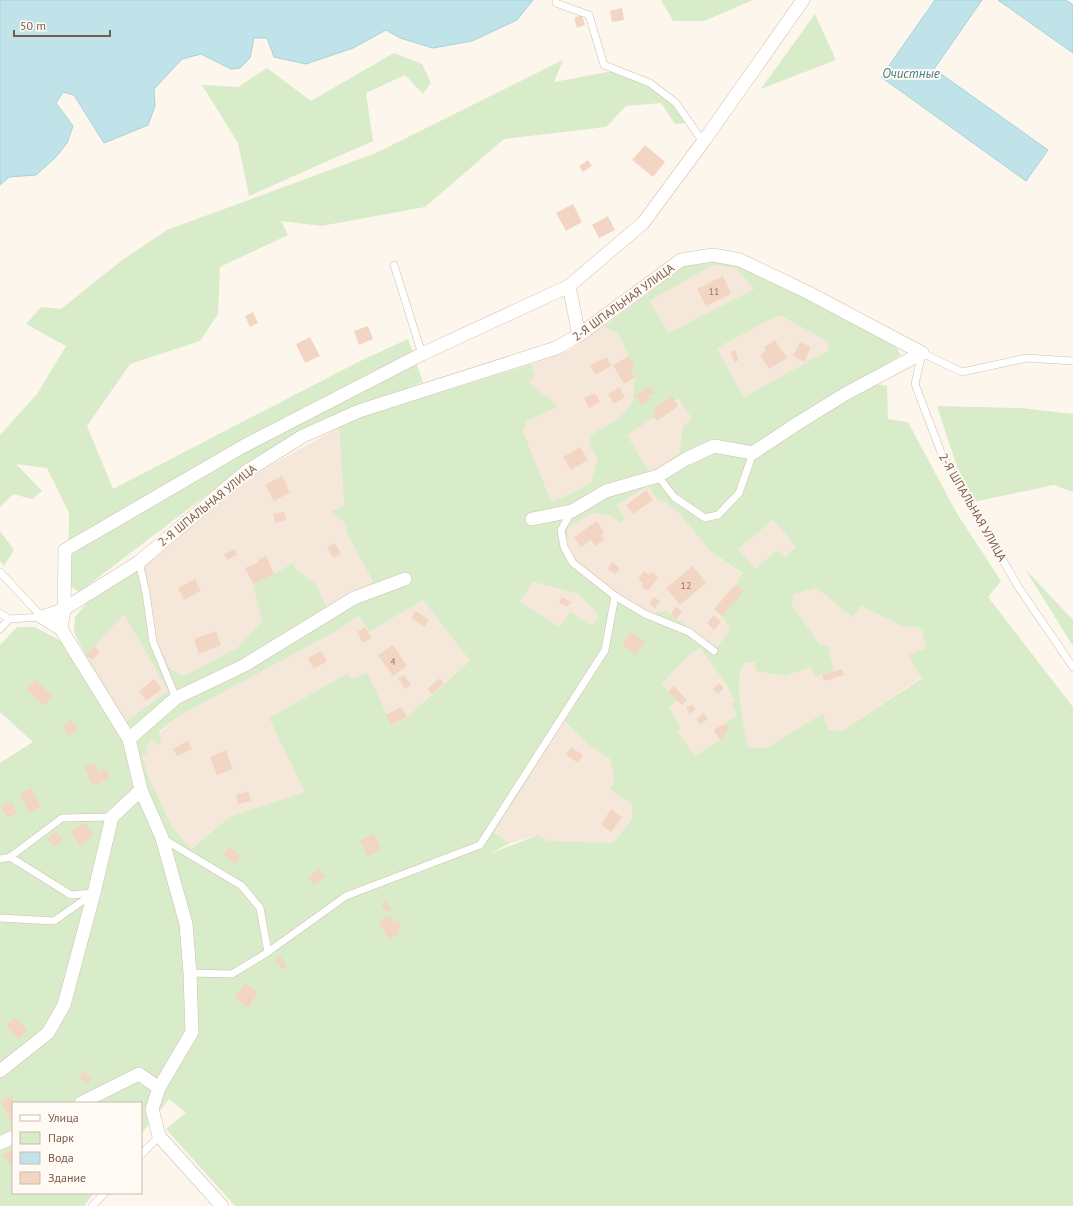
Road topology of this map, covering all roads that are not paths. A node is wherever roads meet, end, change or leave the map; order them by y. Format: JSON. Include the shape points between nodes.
{"nodes":[{"id":1,"x":803,"y":0,"type":"edge"},
{"id":2,"x":556,"y":3,"type":"dead end"},
{"id":3,"x":703,"y":142,"type":"junction"},
{"id":4,"x":394,"y":265,"type":"dead end"},
{"id":5,"x":569,"y":286,"type":"junction"},
{"id":6,"x":580,"y":335,"type":"junction"},
{"id":7,"x":922,"y":353,"type":"junction"},
{"id":8,"x":422,"y":354,"type":"junction"},
{"id":9,"x":1073,"y":361,"type":"edge"},
{"id":10,"x":753,"y":453,"type":"junction"},
{"id":11,"x":658,"y":476,"type":"junction"},
{"id":12,"x":572,"y":511,"type":"junction"},
{"id":13,"x":532,"y":519,"type":"dead end"},
{"id":14,"x":139,"y":562,"type":"junction"},
{"id":15,"x":0,"y":572,"type":"edge"},
{"id":16,"x":405,"y":579,"type":"dead end"},
{"id":17,"x":615,"y":596,"type":"junction"},
{"id":18,"x":64,"y":609,"type":"junction"},
{"id":19,"x":0,"y":613,"type":"edge"},
{"id":20,"x":42,"y":617,"type":"junction"},
{"id":21,"x":10,"y":619,"type":"junction"},
{"id":22,"x":0,"y":629,"type":"edge"},
{"id":23,"x":61,"y":629,"type":"junction"},
{"id":24,"x":714,"y":651,"type":"dead end"},
{"id":25,"x":1073,"y":667,"type":"edge"},
{"id":26,"x":176,"y":698,"type":"junction"},
{"id":27,"x":129,"y":739,"type":"junction"},
{"id":28,"x":141,"y":790,"type":"junction"},
{"id":29,"x":112,"y":817,"type":"junction"},
{"id":30,"x":162,"y":838,"type":"junction"},
{"id":31,"x":10,"y":857,"type":"junction"},
{"id":32,"x":0,"y":860,"type":"edge"},
{"id":33,"x":94,"y":893,"type":"junction"},
{"id":34,"x":0,"y":918,"type":"edge"},
{"id":35,"x":268,"y":952,"type":"junction"},
{"id":36,"x":190,"y":973,"type":"junction"},
{"id":37,"x":0,"y":1071,"type":"edge"},
{"id":38,"x":159,"y":1088,"type":"junction"},
{"id":39,"x":83,"y":1102,"type":"edge"},
{"id":40,"x":159,"y":1136,"type":"junction"},
{"id":41,"x":12,"y":1137,"type":"edge"},
{"id":42,"x":0,"y":1143,"type":"edge"},
{"id":43,"x":142,"y":1154,"type":"edge"},
{"id":44,"x":104,"y":1194,"type":"edge"},
{"id":45,"x":92,"y":1206,"type":"edge"},
{"id":46,"x":222,"y":1206,"type":"edge"}],
"edges":[{"from":1,"to":3,"type":"street"},
{"from":2,"to":3,"type":"lane","via":[[589,15],[604,65],[650,83],[676,104]]},
{"from":3,"to":5,"type":"street","via":[[643,223]]},
{"from":4,"to":8,"type":"lane"},
{"from":5,"to":6,"type":"street"},
{"from":5,"to":8,"type":"street"},
{"from":6,"to":7,"type":"street","name":"2-Я ШПАЛЬНАЯ УЛИЦА","via":[[681,260],[713,255],[740,260],[809,293]]},
{"from":6,"to":14,"type":"street","name":"2-Я ШПАЛЬНАЯ УЛИЦА","via":[[556,348],[359,411],[303,436],[247,471]]},
{"from":7,"to":9,"type":"lane","via":[[962,372],[1027,358]]},
{"from":7,"to":10,"type":"street","via":[[847,393]]},
{"from":7,"to":25,"type":"lane","name":"2-Я ШПАЛЬНАЯ УЛИЦА","via":[[915,384],[942,455],[1019,588]]},
{"from":8,"to":18,"type":"street","via":[[242,447],[65,550]]},
{"from":10,"to":11,"type":"street","via":[[714,446]]},
{"from":10,"to":11,"type":"lane","via":[[739,493],[718,515],[705,518],[674,497]]},
{"from":11,"to":12,"type":"street","via":[[606,491]]},
{"from":12,"to":13,"type":"street"},
{"from":12,"to":17,"type":"lane","via":[[561,530],[564,547],[573,563]]},
{"from":14,"to":18,"type":"street","name":"2-Я ШПАЛЬНАЯ УЛИЦА"},
{"from":14,"to":26,"type":"lane","via":[[153,642]]},
{"from":15,"to":20,"type":"lane"},
{"from":16,"to":26,"type":"street","via":[[354,598],[245,665]]},
{"from":17,"to":24,"type":"lane","via":[[645,614],[689,632]]},
{"from":17,"to":35,"type":"lane","via":[[605,650],[480,845],[346,896]]},
{"from":18,"to":20,"type":"street","name":"2-Я ШПАЛЬНАЯ УЛИЦА"},
{"from":18,"to":23,"type":"street"},
{"from":19,"to":21,"type":"lane"},
{"from":20,"to":21,"type":"lane"},
{"from":20,"to":23,"type":"street"},
{"from":21,"to":22,"type":"lane"},
{"from":23,"to":27,"type":"street"},
{"from":26,"to":27,"type":"street"},
{"from":27,"to":28,"type":"street"},
{"from":28,"to":29,"type":"street"},
{"from":28,"to":30,"type":"street"},
{"from":29,"to":31,"type":"lane","via":[[62,818]]},
{"from":29,"to":33,"type":"street"},
{"from":30,"to":35,"type":"lane","via":[[242,886],[260,908]]},
{"from":30,"to":36,"type":"street","via":[[186,924]]},
{"from":31,"to":32,"type":"lane"},
{"from":31,"to":33,"type":"lane","via":[[71,895]]},
{"from":33,"to":34,"type":"lane","via":[[54,921]]},
{"from":33,"to":37,"type":"street","via":[[64,1005],[48,1032]]},
{"from":35,"to":36,"type":"lane","via":[[232,974]]},
{"from":36,"to":38,"type":"street","via":[[192,1032]]},
{"from":38,"to":39,"type":"street","via":[[139,1074]]},
{"from":38,"to":40,"type":"street","via":[[152,1109]]},
{"from":40,"to":43,"type":"lane"},
{"from":40,"to":46,"type":"street"},
{"from":41,"to":42,"type":"street"},
{"from":44,"to":45,"type":"lane"}]}
